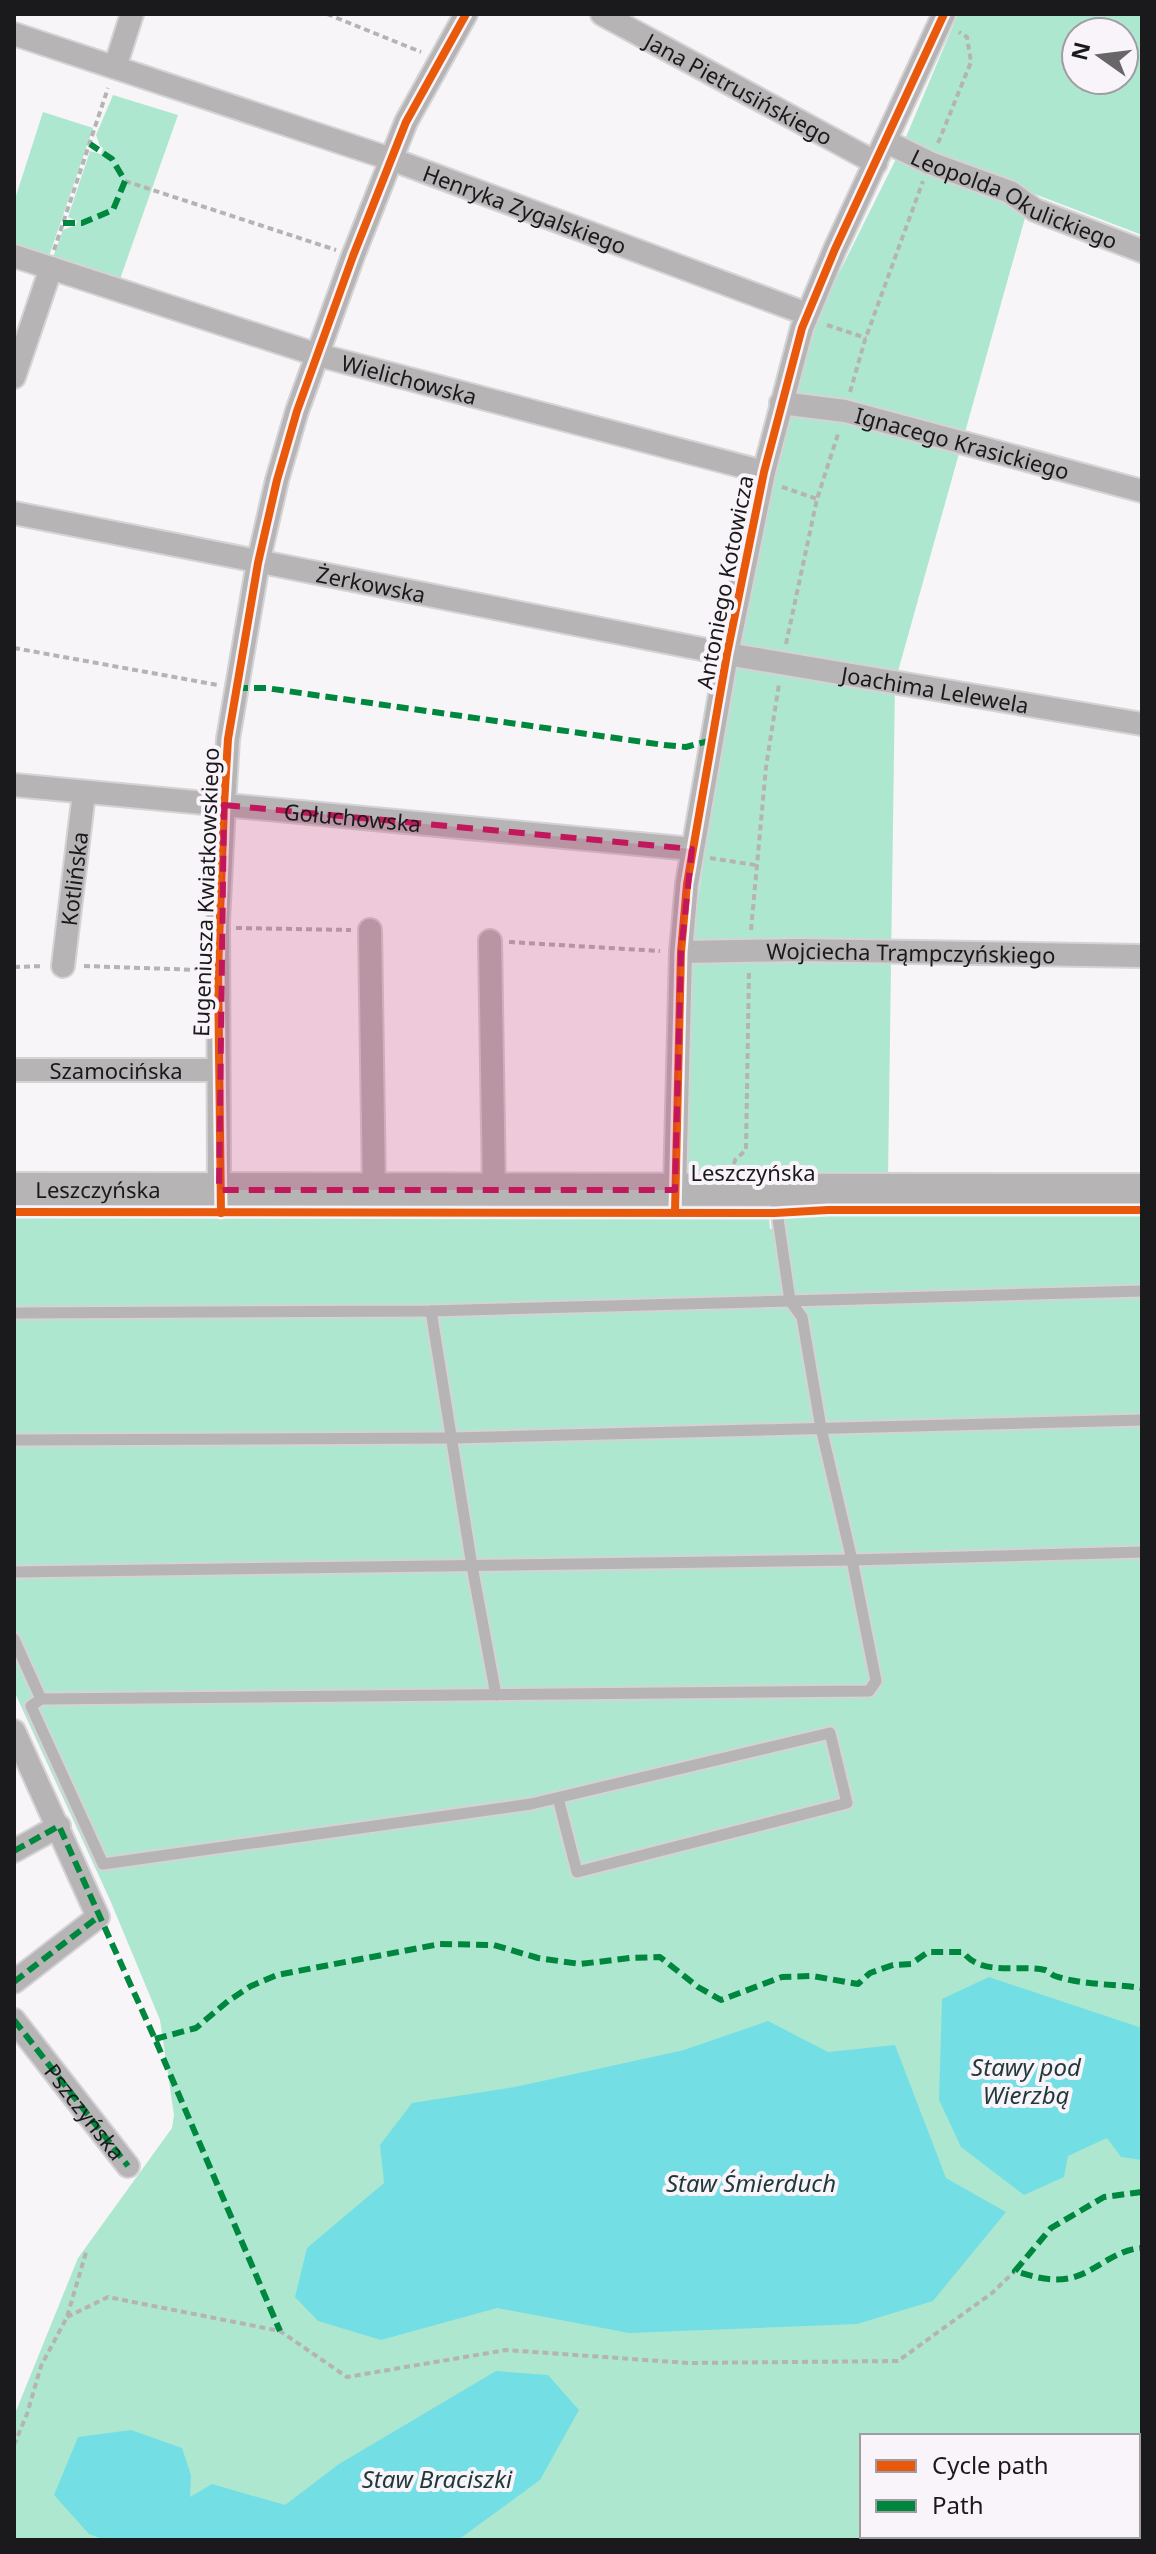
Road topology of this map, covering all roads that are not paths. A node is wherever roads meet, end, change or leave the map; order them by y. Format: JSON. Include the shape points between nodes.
{"nodes":[{"id":1,"x":132,"y":14,"type":"edge"},
{"id":2,"x":466,"y":14,"type":"edge"},
{"id":3,"x":602,"y":14,"type":"edge"},
{"id":4,"x":943,"y":18,"type":"edge"},
{"id":5,"x":14,"y":34,"type":"edge"},
{"id":6,"x":115,"y":67,"type":"junction"},
{"id":7,"x":887,"y":142,"type":"junction"},
{"id":8,"x":391,"y":159,"type":"junction"},
{"id":9,"x":876,"y":163,"type":"junction"},
{"id":10,"x":1142,"y":251,"type":"edge"},
{"id":11,"x":14,"y":256,"type":"edge"},
{"id":12,"x":51,"y":268,"type":"junction"},
{"id":13,"x":807,"y":314,"type":"junction"},
{"id":14,"x":318,"y":355,"type":"junction"},
{"id":15,"x":14,"y":377,"type":"edge"},
{"id":16,"x":781,"y":403,"type":"junction"},
{"id":17,"x":763,"y":476,"type":"junction"},
{"id":18,"x":1142,"y":491,"type":"edge"},
{"id":19,"x":14,"y":513,"type":"edge"},
{"id":20,"x":258,"y":563,"type":"junction"},
{"id":21,"x":727,"y":654,"type":"junction"},
{"id":22,"x":1142,"y":724,"type":"edge"},
{"id":23,"x":14,"y":785,"type":"edge"},
{"id":24,"x":84,"y":793,"type":"junction"},
{"id":25,"x":224,"y":805,"type":"junction"},
{"id":26,"x":692,"y":851,"type":"junction"},
{"id":27,"x":370,"y":930,"type":"road end"},
{"id":28,"x":490,"y":941,"type":"road end"},
{"id":29,"x":681,"y":952,"type":"junction"},
{"id":30,"x":1142,"y":956,"type":"edge"},
{"id":31,"x":63,"y":966,"type":"road end"},
{"id":32,"x":14,"y":1070,"type":"edge"},
{"id":33,"x":217,"y":1070,"type":"junction"},
{"id":34,"x":14,"y":1189,"type":"edge"},
{"id":35,"x":374,"y":1189,"type":"junction"},
{"id":36,"x":219,"y":1190,"type":"junction"},
{"id":37,"x":494,"y":1190,"type":"junction"},
{"id":38,"x":675,"y":1190,"type":"junction"},
{"id":39,"x":1142,"y":1190,"type":"edge"},
{"id":40,"x":774,"y":1191,"type":"junction"},
{"id":41,"x":1142,"y":1291,"type":"edge"},
{"id":42,"x":790,"y":1301,"type":"junction"},
{"id":43,"x":431,"y":1311,"type":"junction"},
{"id":44,"x":14,"y":1313,"type":"edge"},
{"id":45,"x":1142,"y":1420,"type":"edge"},
{"id":46,"x":821,"y":1428,"type":"junction"},
{"id":47,"x":453,"y":1438,"type":"junction"},
{"id":48,"x":14,"y":1440,"type":"edge"},
{"id":49,"x":1142,"y":1552,"type":"edge"},
{"id":50,"x":852,"y":1560,"type":"junction"},
{"id":51,"x":472,"y":1566,"type":"junction"},
{"id":52,"x":14,"y":1572,"type":"edge"},
{"id":53,"x":14,"y":1639,"type":"edge"},
{"id":54,"x":496,"y":1695,"type":"junction"},
{"id":55,"x":41,"y":1699,"type":"junction"},
{"id":56,"x":14,"y":1731,"type":"edge"},
{"id":57,"x":558,"y":1798,"type":"junction"},
{"id":58,"x":59,"y":1826,"type":"junction"},
{"id":59,"x":14,"y":1851,"type":"edge"},
{"id":60,"x":14,"y":1982,"type":"edge"},
{"id":61,"x":14,"y":2020,"type":"edge"},
{"id":62,"x":128,"y":2166,"type":"dead end"}],
"edges":[{"from":1,"to":6,"type":"street"},
{"from":2,"to":8,"type":"street","name":"Eugeniusza Kwiatkowskiego"},
{"from":3,"to":9,"type":"street","name":"Jana Pietrusińskiego"},
{"from":4,"to":7,"type":"street","name":"Antoniego Kotowicza"},
{"from":5,"to":6,"type":"street","name":"Henryka Zygalskiego"},
{"from":6,"to":8,"type":"street","name":"Henryka Zygalskiego"},
{"from":7,"to":9,"type":"street","name":"Antoniego Kotowicza"},
{"from":7,"to":10,"type":"street","name":"Leopolda Okulickiego","via":[[1010,192],[1035,210]]},
{"from":8,"to":13,"type":"street","name":"Henryka Zygalskiego"},
{"from":8,"to":14,"type":"street","name":"Eugeniusza Kwiatkowskiego"},
{"from":9,"to":13,"type":"street","name":"Antoniego Kotowicza"},
{"from":11,"to":12,"type":"street","name":"Wielichowska"},
{"from":12,"to":14,"type":"street","name":"Wielichowska"},
{"from":12,"to":15,"type":"street"},
{"from":13,"to":16,"type":"street","name":"Antoniego Kotowicza"},
{"from":14,"to":17,"type":"street","name":"Wielichowska"},
{"from":14,"to":20,"type":"street","name":"Eugeniusza Kwiatkowskiego","via":[[277,480]]},
{"from":16,"to":17,"type":"street","name":"Antoniego Kotowicza"},
{"from":16,"to":18,"type":"street","name":"Ignacego Krasickiego","via":[[845,411]]},
{"from":17,"to":21,"type":"street","name":"Antoniego Kotowicza"},
{"from":19,"to":20,"type":"street","name":"Żerkowska"},
{"from":20,"to":21,"type":"street","name":"Żerkowska"},
{"from":20,"to":25,"type":"street","name":"Eugeniusza Kwiatkowskiego","via":[[228,739]]},
{"from":21,"to":22,"type":"street","name":"Joachima Lelewela"},
{"from":21,"to":26,"type":"street","name":"Antoniego Kotowicza"},
{"from":23,"to":24,"type":"street","name":"Gołuchowska"},
{"from":24,"to":25,"type":"street","name":"Gołuchowska"},
{"from":24,"to":31,"type":"street","name":"Kotlińska"},
{"from":25,"to":26,"type":"street","name":"Gołuchowska"},
{"from":25,"to":33,"type":"street","name":"Eugeniusza Kwiatkowskiego"},
{"from":26,"to":29,"type":"street","name":"Antoniego Kotowicza"},
{"from":27,"to":35,"type":"street"},
{"from":28,"to":37,"type":"street"},
{"from":29,"to":30,"type":"street","name":"Wojciecha Trąmpczyńskiego"},
{"from":29,"to":38,"type":"street","name":"Antoniego Kotowicza"},
{"from":32,"to":33,"type":"street","name":"Szamocińska"},
{"from":33,"to":36,"type":"street","name":"Eugeniusza Kwiatkowskiego"},
{"from":34,"to":36,"type":"street","name":"Leszczyńska"},
{"from":35,"to":36,"type":"street","name":"Leszczyńska"},
{"from":35,"to":37,"type":"street","name":"Leszczyńska"},
{"from":37,"to":38,"type":"street","name":"Leszczyńska"},
{"from":38,"to":40,"type":"street","name":"Leszczyńska"},
{"from":39,"to":40,"type":"street","name":"Leszczyńska"},
{"from":40,"to":42,"type":"lane"},
{"from":41,"to":42,"type":"lane"},
{"from":42,"to":43,"type":"lane"},
{"from":42,"to":46,"type":"lane","via":[[802,1317]]},
{"from":43,"to":44,"type":"lane"},
{"from":43,"to":47,"type":"lane"},
{"from":45,"to":46,"type":"lane"},
{"from":46,"to":47,"type":"lane"},
{"from":46,"to":50,"type":"lane"},
{"from":47,"to":48,"type":"lane"},
{"from":47,"to":51,"type":"lane"},
{"from":49,"to":50,"type":"lane"},
{"from":50,"to":51,"type":"lane"},
{"from":50,"to":54,"type":"lane","via":[[876,1681],[869,1691]]},
{"from":51,"to":52,"type":"lane"},
{"from":51,"to":54,"type":"lane"},
{"from":53,"to":55,"type":"lane"},
{"from":54,"to":55,"type":"lane"},
{"from":55,"to":57,"type":"lane","via":[[31,1706],[103,1864]]},
{"from":56,"to":58,"type":"street"},
{"from":57,"to":57,"type":"lane","via":[[830,1733],[847,1803],[577,1872]]},
{"from":58,"to":59,"type":"street"},
{"from":58,"to":60,"type":"street","via":[[98,1917]]},
{"from":61,"to":62,"type":"street","name":"Pszczyńska"}]}
